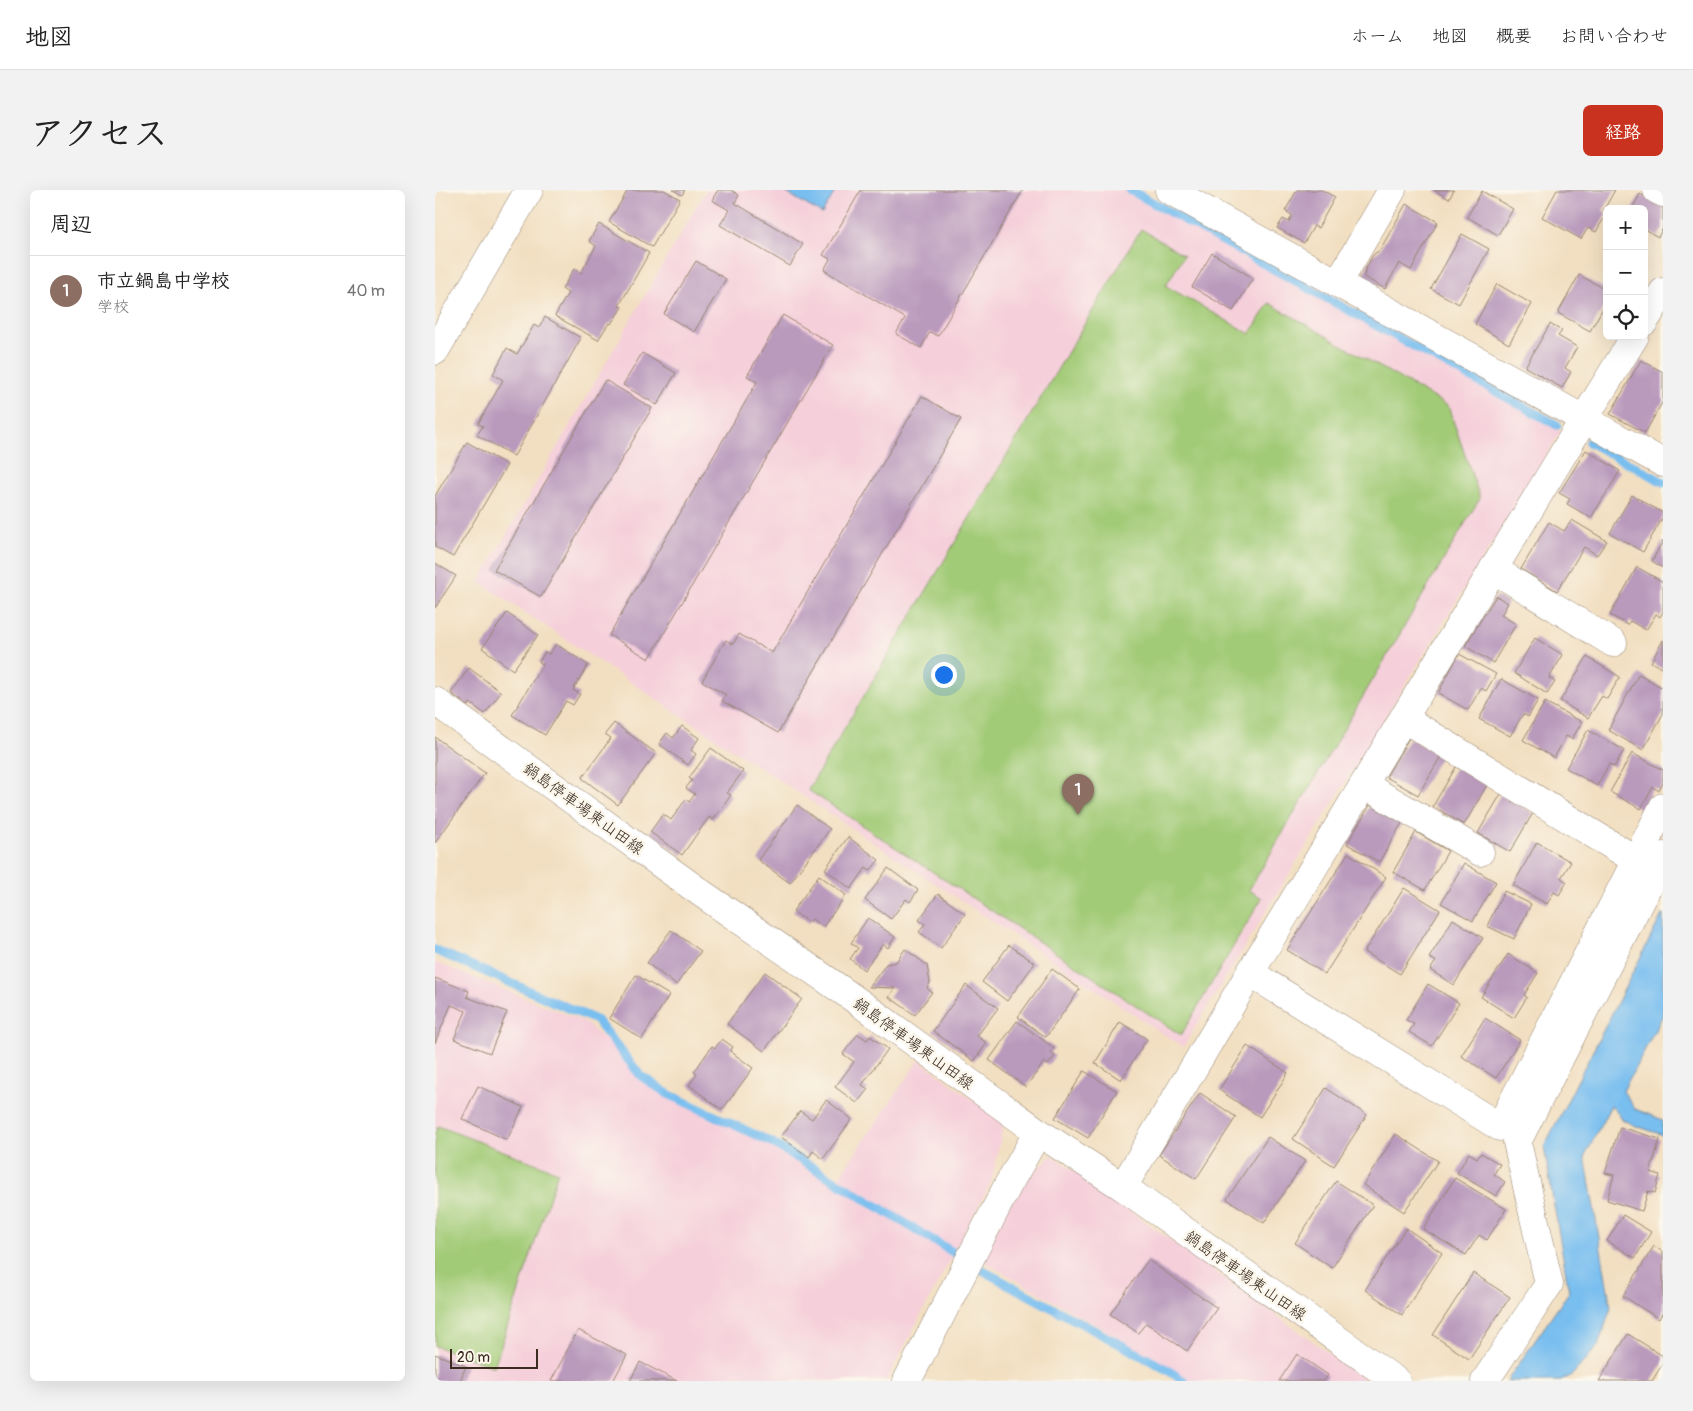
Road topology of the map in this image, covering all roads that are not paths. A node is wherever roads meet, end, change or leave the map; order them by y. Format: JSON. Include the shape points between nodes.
{"nodes":[{"id":1,"x":529,"y":190,"type":"edge"},
{"id":2,"x":1169,"y":190,"type":"edge"},
{"id":3,"x":1392,"y":190,"type":"edge"},
{"id":4,"x":1657,"y":190,"type":"edge"},
{"id":5,"x":1663,"y":193,"type":"edge"},
{"id":6,"x":1338,"y":282,"type":"junction"},
{"id":7,"x":1663,"y":292,"type":"edge"},
{"id":8,"x":1648,"y":316,"type":"edge"},
{"id":9,"x":1633,"y":340,"type":"edge"},
{"id":10,"x":435,"y":351,"type":"edge"},
{"id":11,"x":1584,"y":419,"type":"junction"},
{"id":12,"x":1663,"y":463,"type":"edge"},
{"id":13,"x":1493,"y":569,"type":"junction"},
{"id":14,"x":1613,"y":643,"type":"dead end"},
{"id":15,"x":435,"y":701,"type":"edge"},
{"id":16,"x":1403,"y":718,"type":"junction"},
{"id":17,"x":1364,"y":785,"type":"junction"},
{"id":18,"x":1663,"y":807,"type":"edge"},
{"id":19,"x":1480,"y":852,"type":"dead end"},
{"id":20,"x":1663,"y":856,"type":"edge"},
{"id":21,"x":1636,"y":860,"type":"junction"},
{"id":22,"x":1250,"y":972,"type":"junction"},
{"id":23,"x":1038,"y":1132,"type":"junction"},
{"id":24,"x":1123,"y":1187,"type":"junction"},
{"id":25,"x":907,"y":1381,"type":"edge"},
{"id":26,"x":1396,"y":1381,"type":"edge"},
{"id":27,"x":1485,"y":1381,"type":"edge"}],
"edges":[{"from":1,"to":10,"type":"street"},
{"from":2,"to":6,"type":"street"},
{"from":3,"to":6,"type":"street"},
{"from":4,"to":5,"type":"street"},
{"from":6,"to":11,"type":"street"},
{"from":7,"to":8,"type":"street"},
{"from":9,"to":11,"type":"street"},
{"from":11,"to":12,"type":"street"},
{"from":11,"to":13,"type":"street"},
{"from":13,"to":14,"type":"street"},
{"from":13,"to":16,"type":"street"},
{"from":15,"to":23,"type":"street","name":"鍋島停車場東山田線"},
{"from":16,"to":17,"type":"street"},
{"from":16,"to":21,"type":"street"},
{"from":17,"to":19,"type":"street"},
{"from":17,"to":22,"type":"street"},
{"from":18,"to":21,"type":"street"},
{"from":20,"to":27,"type":"street","via":[[1517,1142],[1549,1284]]},
{"from":21,"to":22,"type":"street","via":[[1499,1127]]},
{"from":22,"to":24,"type":"street"},
{"from":23,"to":24,"type":"street","name":"鍋島停車場東山田線"},
{"from":23,"to":25,"type":"street"},
{"from":24,"to":26,"type":"street","name":"鍋島停車場東山田線"}]}
